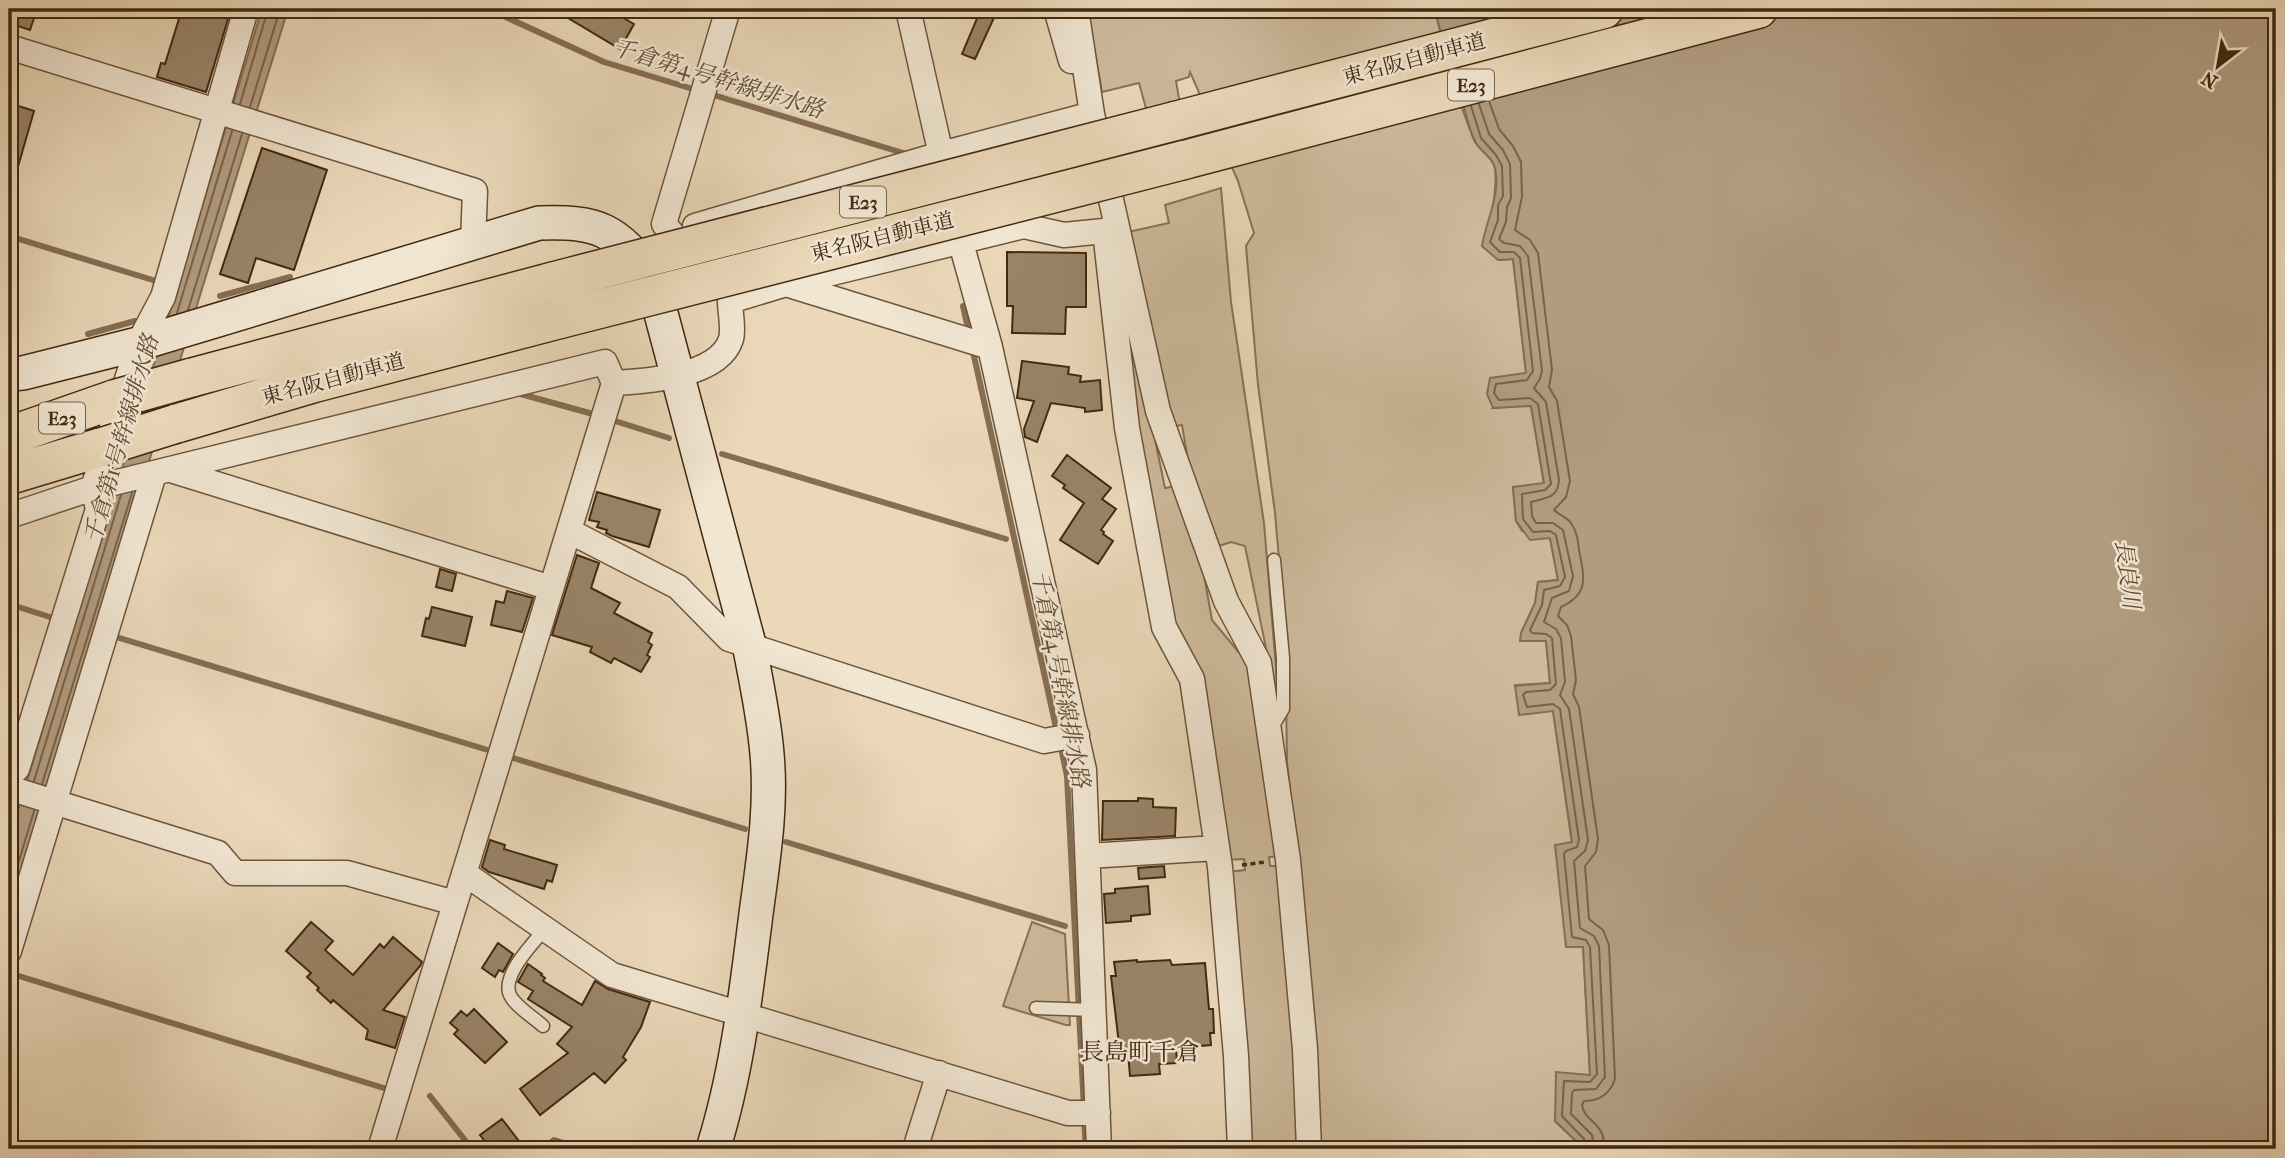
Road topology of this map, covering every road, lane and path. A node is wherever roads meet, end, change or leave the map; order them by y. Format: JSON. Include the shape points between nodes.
{"nodes":[{"id":1,"x":246,"y":9,"type":"edge"},
{"id":2,"x":728,"y":9,"type":"edge"},
{"id":3,"x":908,"y":9,"type":"edge"},
{"id":4,"x":1056,"y":9,"type":"edge"},
{"id":5,"x":1076,"y":9,"type":"edge"},
{"id":6,"x":1604,"y":9,"type":"edge"},
{"id":7,"x":1758,"y":9,"type":"edge"},
{"id":8,"x":9,"y":47,"type":"edge"},
{"id":9,"x":218,"y":110,"type":"junction"},
{"id":10,"x":1092,"y":114,"type":"junction"},
{"id":11,"x":941,"y":155,"type":"junction"},
{"id":12,"x":1111,"y":230,"type":"junction"},
{"id":13,"x":671,"y":233,"type":"junction"},
{"id":14,"x":473,"y":243,"type":"junction"},
{"id":15,"x":961,"y":243,"type":"junction"},
{"id":16,"x":786,"y":284,"type":"junction"},
{"id":17,"x":730,"y":300,"type":"junction"},
{"id":18,"x":146,"y":342,"type":"junction"},
{"id":19,"x":977,"y":344,"type":"junction"},
{"id":20,"x":9,"y":374,"type":"edge"},
{"id":21,"x":676,"y":376,"type":"junction"},
{"id":22,"x":614,"y":383,"type":"junction"},
{"id":23,"x":9,"y":436,"type":"edge"},
{"id":24,"x":157,"y":473,"type":"junction"},
{"id":25,"x":9,"y":475,"type":"edge"},
{"id":26,"x":97,"y":487,"type":"junction"},
{"id":27,"x":9,"y":516,"type":"edge"},
{"id":28,"x":569,"y":531,"type":"junction"},
{"id":29,"x":1275,"y":561,"type":"dead end"},
{"id":30,"x":551,"y":588,"type":"junction"},
{"id":31,"x":749,"y":644,"type":"junction"},
{"id":32,"x":1270,"y":732,"type":"junction"},
{"id":33,"x":1065,"y":738,"type":"junction"},
{"id":34,"x":10,"y":786,"type":"edge"},
{"id":35,"x":51,"y":800,"type":"junction"},
{"id":36,"x":1217,"y":848,"type":"junction"},
{"id":37,"x":1088,"y":856,"type":"junction"},
{"id":38,"x":1269,"y":862,"type":"dead end"},
{"id":39,"x":1245,"y":865,"type":"dead end"},
{"id":40,"x":464,"y":873,"type":"junction"},
{"id":41,"x":455,"y":902,"type":"junction"},
{"id":42,"x":545,"y":929,"type":"junction"},
{"id":43,"x":9,"y":951,"type":"edge"},
{"id":44,"x":1036,"y":1008,"type":"dead end"},
{"id":45,"x":1083,"y":1009,"type":"junction"},
{"id":46,"x":744,"y":1013,"type":"junction"},
{"id":47,"x":542,"y":1026,"type":"dead end"},
{"id":48,"x":939,"y":1073,"type":"junction"},
{"id":49,"x":1087,"y":1113,"type":"junction"},
{"id":50,"x":380,"y":1149,"type":"edge"},
{"id":51,"x":713,"y":1149,"type":"edge"},
{"id":52,"x":915,"y":1149,"type":"edge"},
{"id":53,"x":1100,"y":1149,"type":"edge"},
{"id":54,"x":1240,"y":1149,"type":"edge"},
{"id":55,"x":1309,"y":1149,"type":"edge"}],
"edges":[{"from":1,"to":9,"type":"street"},
{"from":2,"to":13,"type":"street","via":[[664,224]]},
{"from":3,"to":11,"type":"street"},
{"from":4,"to":10,"type":"street"},
{"from":5,"to":10,"type":"street"},
{"from":6,"to":23,"type":"highway","name":"東名阪自動車道","number":"E23","bridge":true,"via":[[190,378]]},
{"from":7,"to":25,"type":"highway","name":"東名阪自動車道","number":"E23","bridge":true,"via":[[314,383]]},
{"from":8,"to":9,"type":"street"},
{"from":9,"to":14,"type":"street","via":[[475,191]]},
{"from":9,"to":18,"type":"street"},
{"from":10,"to":11,"type":"street"},
{"from":10,"to":12,"type":"street"},
{"from":11,"to":13,"type":"street"},
{"from":11,"to":15,"type":"street"},
{"from":12,"to":15,"type":"street","via":[[1064,235],[1024,226]]},
{"from":12,"to":32,"type":"street","via":[[1158,411],[1226,601],[1259,663]]},
{"from":12,"to":36,"type":"street","via":[[1127,428],[1164,627],[1192,679]]},
{"from":13,"to":17,"type":"street"},
{"from":14,"to":18,"type":"street"},
{"from":14,"to":21,"type":"street","via":[[539,223],[569,222],[614,235],[651,276]]},
{"from":15,"to":16,"type":"street"},
{"from":15,"to":19,"type":"street"},
{"from":16,"to":17,"type":"street"},
{"from":16,"to":19,"type":"street"},
{"from":17,"to":21,"type":"street","via":[[731,339],[717,360]]},
{"from":18,"to":20,"type":"street"},
{"from":18,"to":26,"type":"street"},
{"from":19,"to":33,"type":"street"},
{"from":21,"to":22,"type":"street"},
{"from":21,"to":31,"type":"street"},
{"from":22,"to":24,"type":"street","via":[[606,362]]},
{"from":22,"to":28,"type":"street"},
{"from":24,"to":26,"type":"street"},
{"from":24,"to":30,"type":"street"},
{"from":24,"to":35,"type":"street"},
{"from":26,"to":27,"type":"street"},
{"from":26,"to":34,"type":"street","via":[[97,509]]},
{"from":28,"to":30,"type":"street"},
{"from":28,"to":31,"type":"street","via":[[678,587],[729,639]]},
{"from":29,"to":32,"type":"lane","via":[[1283,709]]},
{"from":30,"to":40,"type":"street"},
{"from":31,"to":33,"type":"street","via":[[1044,741]]},
{"from":31,"to":46,"type":"street","via":[[767,755],[768,800]]},
{"from":32,"to":55,"type":"street","via":[[1289,860]]},
{"from":33,"to":37,"type":"street","via":[[1084,770]]},
{"from":34,"to":35,"type":"street"},
{"from":35,"to":41,"type":"street","via":[[218,853],[235,873],[347,873]]},
{"from":35,"to":43,"type":"street"},
{"from":36,"to":37,"type":"street"},
{"from":36,"to":54,"type":"street"},
{"from":37,"to":45,"type":"street"},
{"from":38,"to":39,"type":"path"},
{"from":40,"to":41,"type":"street"},
{"from":40,"to":42,"type":"street"},
{"from":41,"to":50,"type":"street"},
{"from":42,"to":46,"type":"street","via":[[612,975]]},
{"from":42,"to":47,"type":"lane","via":[[510,975],[508,985],[510,997]]},
{"from":44,"to":45,"type":"lane"},
{"from":45,"to":49,"type":"street"},
{"from":46,"to":48,"type":"street"},
{"from":46,"to":51,"type":"street"},
{"from":48,"to":49,"type":"street"},
{"from":48,"to":52,"type":"street"},
{"from":49,"to":53,"type":"street"}]}
